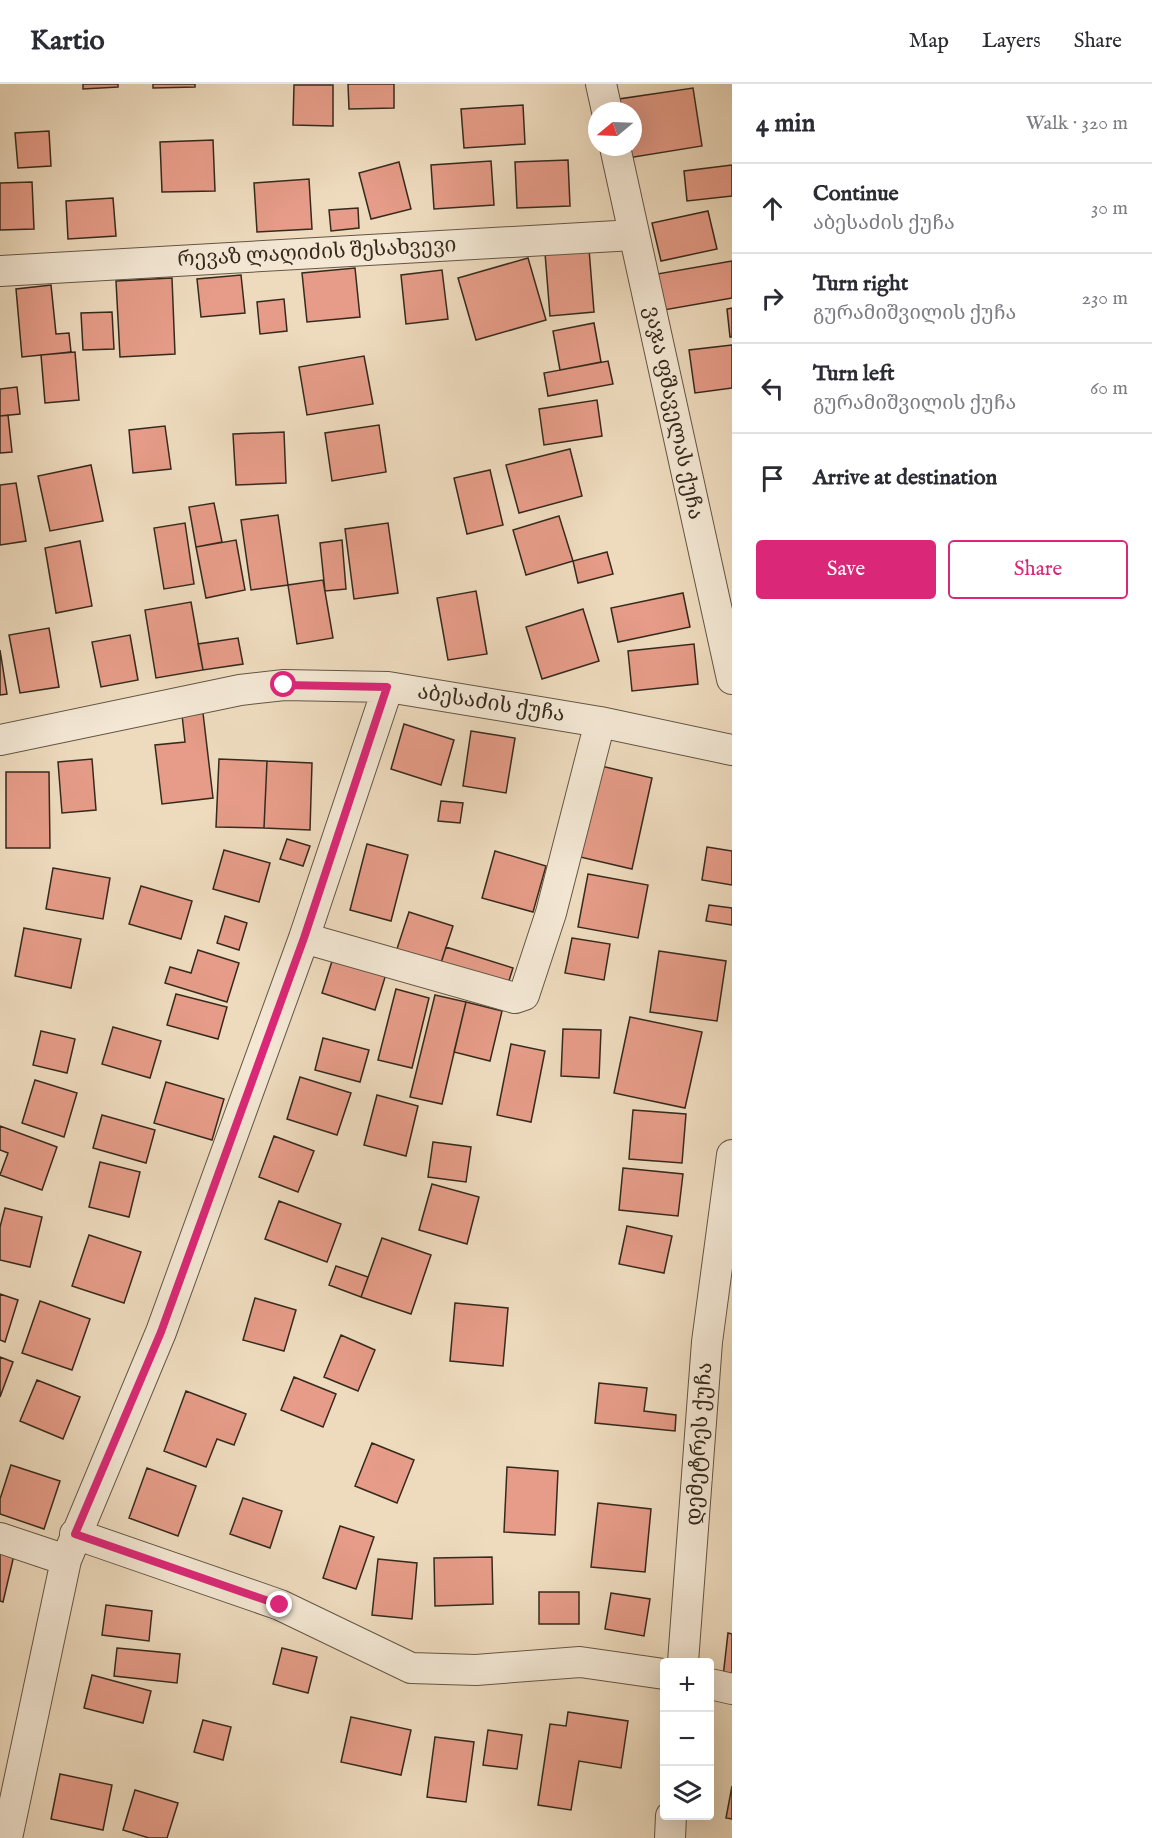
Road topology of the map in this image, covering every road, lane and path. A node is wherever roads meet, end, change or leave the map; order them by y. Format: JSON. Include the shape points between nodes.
{"nodes":[{"id":1,"x":601,"y":84,"type":"edge"},
{"id":2,"x":605,"y":102,"type":"edge"},
{"id":3,"x":617,"y":156,"type":"edge"},
{"id":4,"x":634,"y":235,"type":"junction"},
{"id":5,"x":0,"y":271,"type":"edge"},
{"id":6,"x":732,"y":679,"type":"edge"},
{"id":7,"x":387,"y":687,"type":"junction"},
{"id":8,"x":600,"y":722,"type":"junction"},
{"id":9,"x":0,"y":740,"type":"edge"},
{"id":10,"x":732,"y":750,"type":"edge"},
{"id":11,"x":304,"y":938,"type":"junction"},
{"id":12,"x":732,"y":1155,"type":"edge"},
{"id":13,"x":720,"y":1345,"type":"edge"},
{"id":14,"x":0,"y":1538,"type":"edge"},
{"id":15,"x":70,"y":1547,"type":"junction"},
{"id":16,"x":683,"y":1658,"type":"edge"},
{"id":17,"x":660,"y":1673,"type":"edge"},
{"id":18,"x":714,"y":1685,"type":"edge"},
{"id":19,"x":732,"y":1689,"type":"edge"},
{"id":20,"x":671,"y":1820,"type":"edge"},
{"id":21,"x":12,"y":1830,"type":"edge"},
{"id":22,"x":670,"y":1838,"type":"edge"}],
"edges":[{"from":1,"to":2,"type":"street"},
{"from":3,"to":4,"type":"street","name":"ვაჯა ფშაველას ქუჩა"},
{"from":4,"to":5,"type":"street","name":"რევაზ ლაღიძის შესახვევი"},
{"from":4,"to":6,"type":"street","name":"ვაჯა ფშაველას ქუჩა"},
{"from":7,"to":8,"type":"street","name":"აბესაძის ქუჩა"},
{"from":7,"to":9,"type":"street","name":"აბესაძის ქუჩა","via":[[284,685],[240,690]]},
{"from":7,"to":11,"type":"street"},
{"from":8,"to":10,"type":"street","name":"აბესაძის ქუჩა"},
{"from":8,"to":11,"type":"street","via":[[551,913],[524,995],[515,998]]},
{"from":11,"to":15,"type":"street","via":[[161,1332]]},
{"from":12,"to":13,"type":"street","name":"დემეტრეს ქუჩა"},
{"from":13,"to":16,"type":"street","name":"დემეტრეს ქუჩა"},
{"from":14,"to":15,"type":"street"},
{"from":15,"to":17,"type":"street","via":[[280,1605],[411,1668],[476,1670],[579,1662]]},
{"from":15,"to":21,"type":"street"},
{"from":18,"to":19,"type":"street"},
{"from":20,"to":22,"type":"street"}]}
